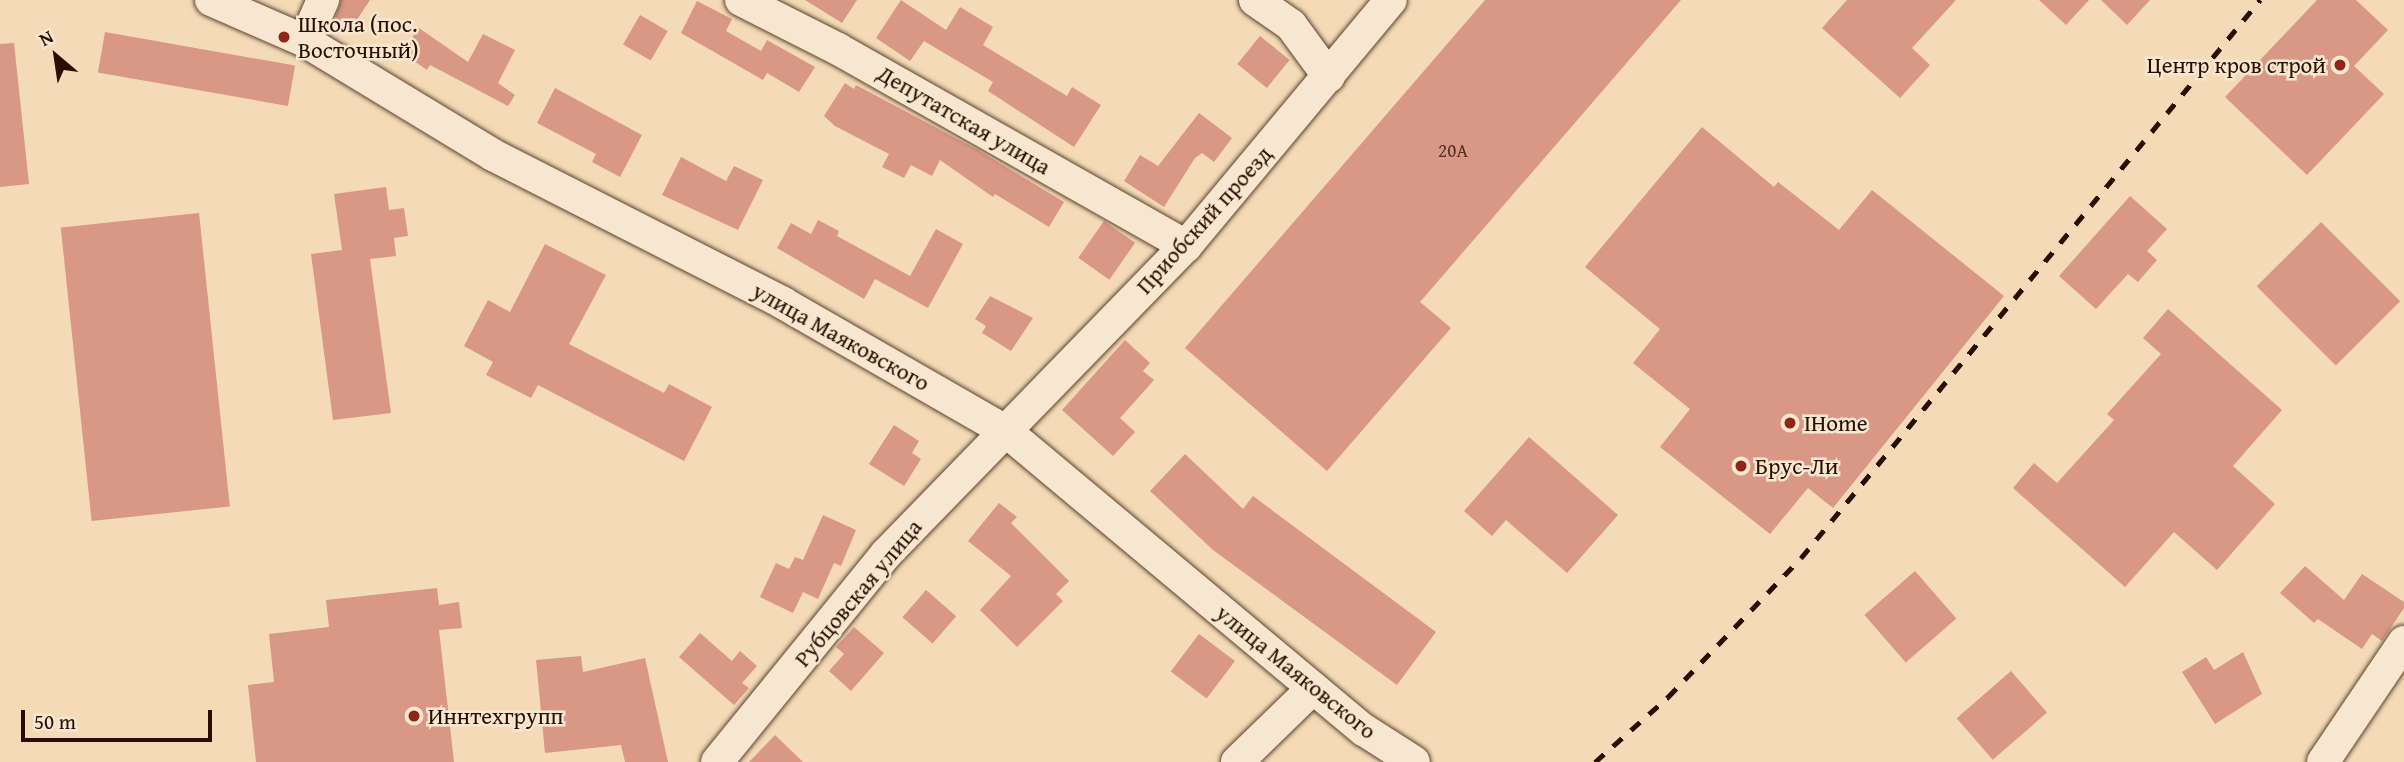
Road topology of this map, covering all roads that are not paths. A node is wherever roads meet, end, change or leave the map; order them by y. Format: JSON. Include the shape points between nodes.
{"nodes":[{"id":1,"x":211,"y":0,"type":"edge"},
{"id":2,"x":323,"y":0,"type":"edge"},
{"id":3,"x":741,"y":0,"type":"edge"},
{"id":4,"x":1255,"y":0,"type":"edge"},
{"id":5,"x":1391,"y":0,"type":"edge"},
{"id":6,"x":305,"y":41,"type":"junction"},
{"id":7,"x":1329,"y":77,"type":"junction"},
{"id":8,"x":1185,"y":246,"type":"junction"},
{"id":9,"x":1007,"y":432,"type":"junction"},
{"id":10,"x":2404,"y":642,"type":"edge"},
{"id":11,"x":1313,"y":688,"type":"junction"},
{"id":12,"x":717,"y":762,"type":"edge"},
{"id":13,"x":1237,"y":762,"type":"edge"},
{"id":14,"x":1414,"y":762,"type":"edge"},
{"id":15,"x":2323,"y":762,"type":"edge"}],
"edges":[{"from":1,"to":6,"type":"street","name":"улица Маяковского"},
{"from":2,"to":6,"type":"street"},
{"from":3,"to":8,"type":"street","name":"Депутатская улица","via":[[838,49]]},
{"from":4,"to":7,"type":"street","via":[[1291,25]]},
{"from":5,"to":7,"type":"street","name":"Приобский проезд"},
{"from":6,"to":9,"type":"street","name":"улица Маяковского","via":[[493,155],[783,303]]},
{"from":7,"to":8,"type":"street","name":"Приобский проезд"},
{"from":8,"to":9,"type":"street","name":"Приобский проезд"},
{"from":9,"to":11,"type":"street","name":"улица Маяковского"},
{"from":9,"to":12,"type":"street","name":"Рубцовская улица","via":[[886,554]]},
{"from":10,"to":15,"type":"street"},
{"from":11,"to":13,"type":"street"},
{"from":11,"to":14,"type":"street","name":"улица Маяковского","via":[[1364,730]]}]}
